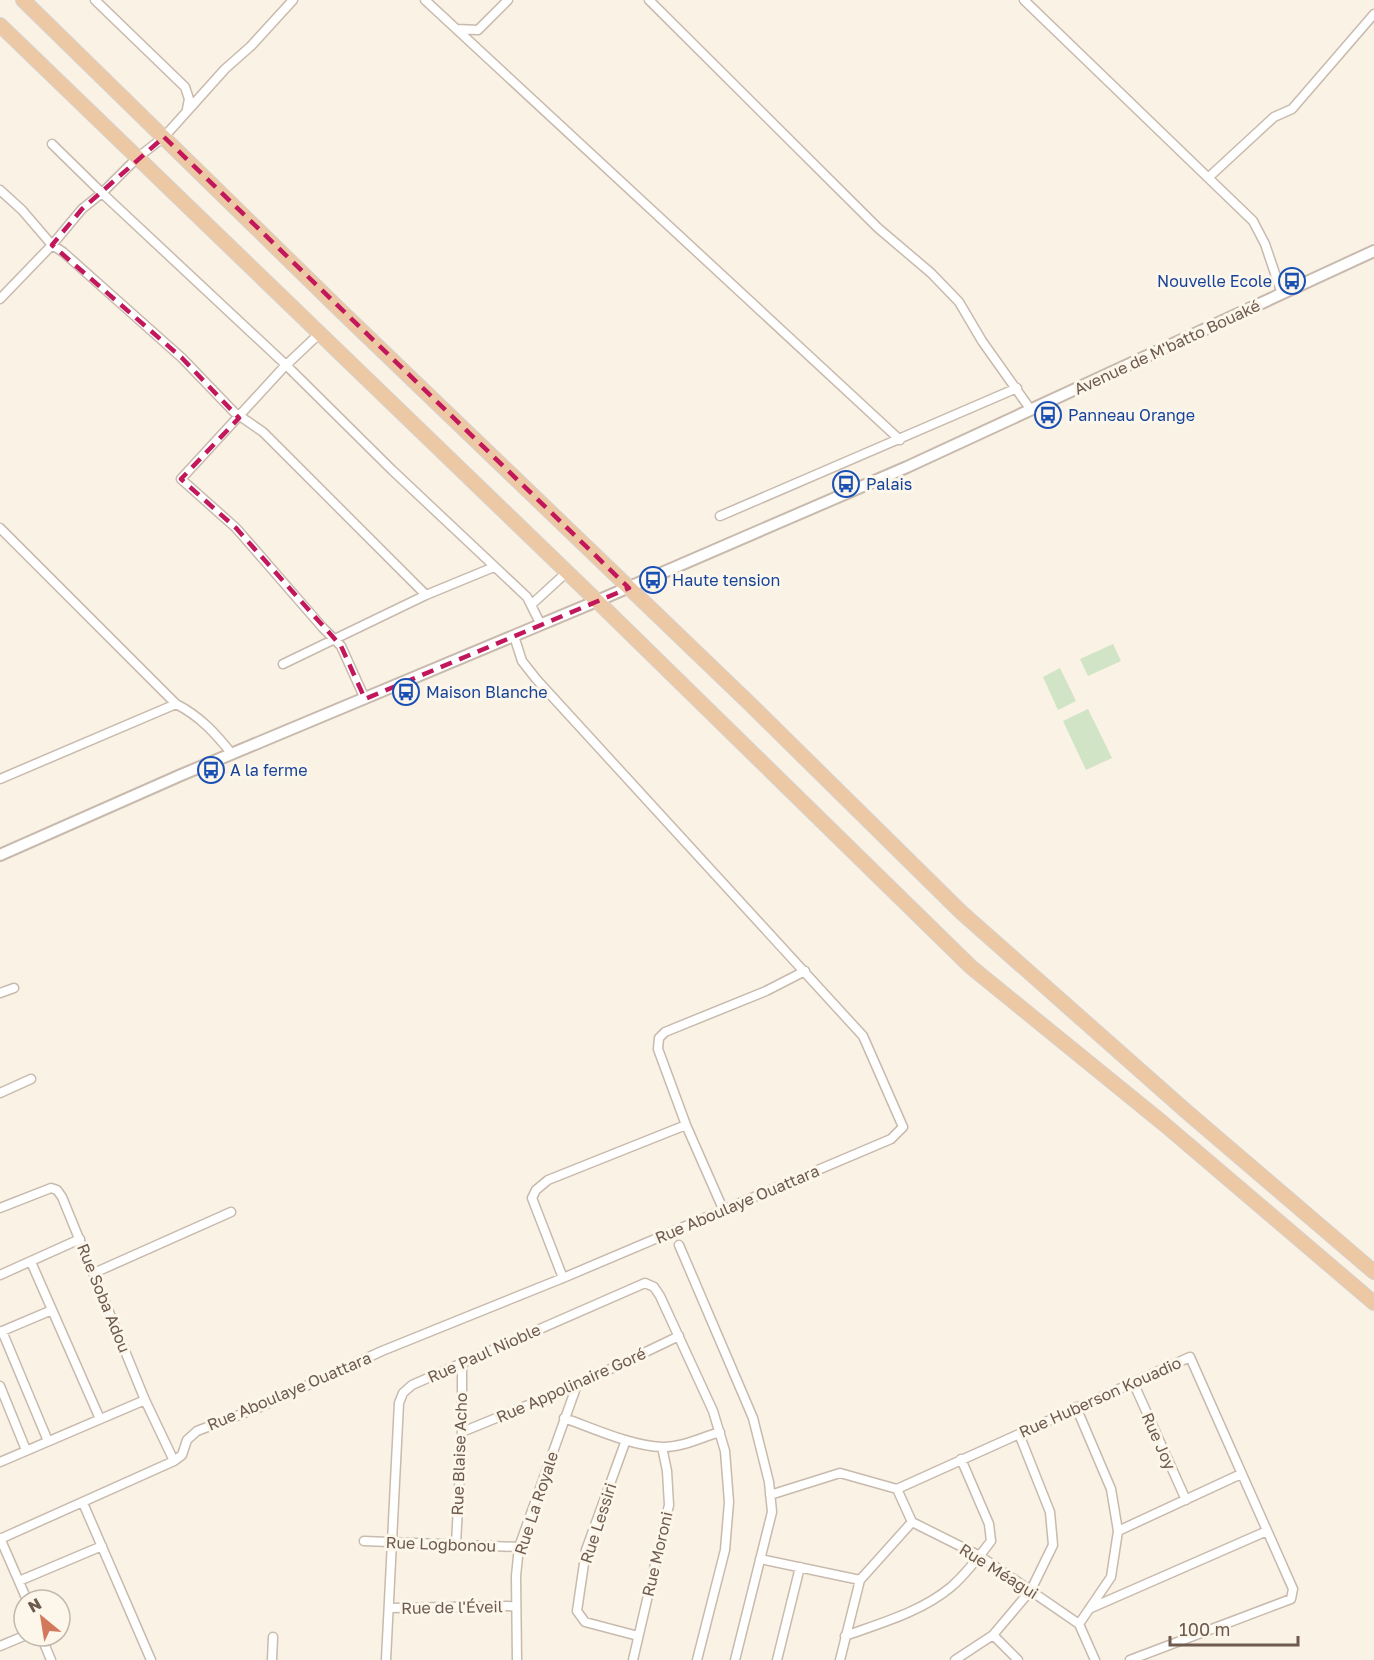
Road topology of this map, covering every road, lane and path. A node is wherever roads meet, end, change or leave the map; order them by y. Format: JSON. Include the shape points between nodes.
{"nodes":[{"id":1,"x":23,"y":0,"type":"edge"},
{"id":2,"x":94,"y":0,"type":"edge"},
{"id":3,"x":293,"y":0,"type":"edge"},
{"id":4,"x":425,"y":0,"type":"edge"},
{"id":5,"x":508,"y":0,"type":"edge"},
{"id":6,"x":649,"y":0,"type":"edge"},
{"id":7,"x":1024,"y":0,"type":"edge"},
{"id":8,"x":1374,"y":14,"type":"edge"},
{"id":9,"x":0,"y":25,"type":"edge"},
{"id":10,"x":456,"y":29,"type":"junction"},
{"id":11,"x":187,"y":109,"type":"junction"},
{"id":12,"x":164,"y":137,"type":"junction"},
{"id":13,"x":52,"y":144,"type":"dead end"},
{"id":14,"x":137,"y":158,"type":"junction"},
{"id":15,"x":1209,"y":177,"type":"junction"},
{"id":16,"x":0,"y":190,"type":"edge"},
{"id":17,"x":102,"y":194,"type":"junction"},
{"id":18,"x":52,"y":245,"type":"junction"},
{"id":19,"x":1374,"y":251,"type":"edge"},
{"id":20,"x":1282,"y":294,"type":"junction"},
{"id":21,"x":0,"y":300,"type":"edge"},
{"id":22,"x":320,"y":333,"type":"junction"},
{"id":23,"x":286,"y":365,"type":"junction"},
{"id":24,"x":1017,"y":388,"type":"junction"},
{"id":25,"x":1031,"y":410,"type":"junction"},
{"id":26,"x":240,"y":416,"type":"junction"},
{"id":27,"x":900,"y":440,"type":"junction"},
{"id":28,"x":720,"y":516,"type":"dead end"},
{"id":29,"x":0,"y":528,"type":"edge"},
{"id":30,"x":494,"y":567,"type":"junction"},
{"id":31,"x":567,"y":572,"type":"junction"},
{"id":32,"x":629,"y":588,"type":"junction"},
{"id":33,"x":426,"y":595,"type":"junction"},
{"id":34,"x":597,"y":601,"type":"junction"},
{"id":35,"x":532,"y":604,"type":"junction"},
{"id":36,"x":541,"y":625,"type":"junction"},
{"id":37,"x":514,"y":636,"type":"junction"},
{"id":38,"x":334,"y":639,"type":"junction"},
{"id":39,"x":283,"y":663,"type":"dead end"},
{"id":40,"x":365,"y":699,"type":"junction"},
{"id":41,"x":176,"y":704,"type":"junction"},
{"id":42,"x":232,"y":754,"type":"junction"},
{"id":43,"x":0,"y":779,"type":"edge"},
{"id":44,"x":0,"y":855,"type":"edge"},
{"id":45,"x":805,"y":971,"type":"junction"},
{"id":46,"x":14,"y":988,"type":"dead end"},
{"id":47,"x":0,"y":993,"type":"edge"},
{"id":48,"x":31,"y":1079,"type":"dead end"},
{"id":49,"x":0,"y":1093,"type":"edge"},
{"id":50,"x":686,"y":1125,"type":"junction"},
{"id":51,"x":0,"y":1208,"type":"edge"},
{"id":52,"x":723,"y":1209,"type":"junction"},
{"id":53,"x":231,"y":1212,"type":"dead end"},
{"id":54,"x":80,"y":1239,"type":"junction"},
{"id":55,"x":679,"y":1245,"type":"dead end"},
{"id":56,"x":32,"y":1262,"type":"junction"},
{"id":57,"x":1374,"y":1272,"type":"edge"},
{"id":58,"x":94,"y":1273,"type":"junction"},
{"id":59,"x":0,"y":1275,"type":"edge"},
{"id":60,"x":563,"y":1278,"type":"junction"},
{"id":61,"x":1374,"y":1303,"type":"edge"},
{"id":62,"x":52,"y":1310,"type":"junction"},
{"id":63,"x":1,"y":1332,"type":"edge"},
{"id":64,"x":679,"y":1336,"type":"junction"},
{"id":65,"x":462,"y":1363,"type":"junction"},
{"id":66,"x":1133,"y":1382,"type":"junction"},
{"id":67,"x":577,"y":1385,"type":"junction"},
{"id":68,"x":0,"y":1386,"type":"edge"},
{"id":69,"x":145,"y":1400,"type":"junction"},
{"id":70,"x":1076,"y":1407,"type":"junction"},
{"id":71,"x":564,"y":1418,"type":"junction"},
{"id":72,"x":100,"y":1419,"type":"junction"},
{"id":73,"x":462,"y":1432,"type":"junction"},
{"id":74,"x":720,"y":1432,"type":"junction"},
{"id":75,"x":1019,"y":1434,"type":"junction"},
{"id":76,"x":626,"y":1440,"type":"junction"},
{"id":77,"x":48,"y":1441,"type":"junction"},
{"id":78,"x":662,"y":1447,"type":"junction"},
{"id":79,"x":26,"y":1450,"type":"junction"},
{"id":80,"x":961,"y":1460,"type":"junction"},
{"id":81,"x":174,"y":1461,"type":"junction"},
{"id":82,"x":0,"y":1462,"type":"edge"},
{"id":83,"x":1241,"y":1474,"type":"junction"},
{"id":84,"x":897,"y":1489,"type":"junction"},
{"id":85,"x":770,"y":1495,"type":"junction"},
{"id":86,"x":1186,"y":1500,"type":"junction"},
{"id":87,"x":83,"y":1503,"type":"junction"},
{"id":88,"x":912,"y":1522,"type":"junction"},
{"id":89,"x":1118,"y":1531,"type":"junction"},
{"id":90,"x":1267,"y":1531,"type":"junction"},
{"id":91,"x":0,"y":1539,"type":"edge"},
{"id":92,"x":364,"y":1541,"type":"dead end"},
{"id":93,"x":392,"y":1541,"type":"junction"},
{"id":94,"x":456,"y":1544,"type":"junction"},
{"id":95,"x":102,"y":1546,"type":"junction"},
{"id":96,"x":519,"y":1547,"type":"junction"},
{"id":97,"x":980,"y":1556,"type":"junction"},
{"id":98,"x":760,"y":1559,"type":"junction"},
{"id":99,"x":800,"y":1567,"type":"junction"},
{"id":100,"x":860,"y":1580,"type":"junction"},
{"id":101,"x":19,"y":1581,"type":"junction"},
{"id":102,"x":22,"y":1588,"type":"edge"},
{"id":103,"x":1031,"y":1590,"type":"junction"},
{"id":104,"x":516,"y":1606,"type":"junction"},
{"id":105,"x":389,"y":1608,"type":"junction"},
{"id":106,"x":1090,"y":1608,"type":"junction"},
{"id":107,"x":1079,"y":1624,"type":"junction"},
{"id":108,"x":993,"y":1635,"type":"junction"},
{"id":109,"x":638,"y":1636,"type":"junction"},
{"id":110,"x":845,"y":1636,"type":"junction"},
{"id":111,"x":273,"y":1637,"type":"dead end"},
{"id":112,"x":151,"y":1660,"type":"edge"},
{"id":113,"x":272,"y":1660,"type":"edge"},
{"id":114,"x":386,"y":1660,"type":"edge"},
{"id":115,"x":517,"y":1660,"type":"edge"},
{"id":116,"x":633,"y":1660,"type":"edge"},
{"id":117,"x":698,"y":1660,"type":"edge"},
{"id":118,"x":735,"y":1660,"type":"edge"},
{"id":119,"x":777,"y":1660,"type":"edge"},
{"id":120,"x":840,"y":1660,"type":"edge"},
{"id":121,"x":955,"y":1660,"type":"edge"},
{"id":122,"x":1018,"y":1660,"type":"edge"},
{"id":123,"x":1095,"y":1660,"type":"edge"},
{"id":124,"x":1130,"y":1660,"type":"edge"}],
"edges":[{"from":1,"to":12,"type":"highway"},
{"from":2,"to":11,"type":"street","via":[[184,87],[189,99]]},
{"from":3,"to":11,"type":"street"},
{"from":4,"to":10,"type":"street"},
{"from":5,"to":10,"type":"street","via":[[478,30]]},
{"from":6,"to":24,"type":"street","via":[[878,228],[959,302]]},
{"from":7,"to":15,"type":"street"},
{"from":8,"to":15,"type":"street","via":[[1292,109],[1274,117]]},
{"from":9,"to":14,"type":"highway"},
{"from":10,"to":27,"type":"street"},
{"from":11,"to":12,"type":"street"},
{"from":12,"to":14,"type":"street"},
{"from":12,"to":32,"type":"highway"},
{"from":13,"to":17,"type":"street"},
{"from":14,"to":17,"type":"street"},
{"from":14,"to":22,"type":"highway"},
{"from":15,"to":20,"type":"street","via":[[1253,221]]},
{"from":16,"to":18,"type":"street"},
{"from":17,"to":18,"type":"street","via":[[82,209]]},
{"from":17,"to":23,"type":"street"},
{"from":18,"to":21,"type":"street"},
{"from":18,"to":26,"type":"street","via":[[182,358]]},
{"from":19,"to":20,"type":"street","name":"Avenue de M'batto Bouaké"},
{"from":20,"to":25,"type":"street","name":"Avenue de M'batto Bouaké"},
{"from":22,"to":23,"type":"street"},
{"from":22,"to":31,"type":"highway"},
{"from":23,"to":26,"type":"street"},
{"from":23,"to":30,"type":"street"},
{"from":24,"to":25,"type":"street"},
{"from":24,"to":27,"type":"street"},
{"from":25,"to":32,"type":"street","name":"Avenue de M'batto Bouaké"},
{"from":26,"to":33,"type":"street","via":[[263,432]]},
{"from":26,"to":38,"type":"street","via":[[181,479],[236,528]]},
{"from":27,"to":28,"type":"street"},
{"from":29,"to":41,"type":"street"},
{"from":30,"to":33,"type":"street"},
{"from":30,"to":35,"type":"street"},
{"from":31,"to":34,"type":"highway"},
{"from":31,"to":35,"type":"street"},
{"from":32,"to":34,"type":"street","name":"Avenue de M'batto Bouaké"},
{"from":32,"to":57,"type":"highway","via":[[961,912]]},
{"from":33,"to":38,"type":"street"},
{"from":34,"to":36,"type":"street","name":"Avenue de M'batto Bouaké"},
{"from":34,"to":61,"type":"highway","via":[[971,967],[1164,1124]]},
{"from":35,"to":36,"type":"street"},
{"from":36,"to":37,"type":"street","name":"Avenue de M'batto Bouaké"},
{"from":37,"to":40,"type":"street","name":"Avenue de M'batto Bouaké"},
{"from":37,"to":45,"type":"street","name":"Rue Aboulaye Ouattara","via":[[522,661],[537,680]]},
{"from":38,"to":39,"type":"street"},
{"from":38,"to":40,"type":"street","via":[[341,646]]},
{"from":40,"to":42,"type":"street","name":"Avenue de M'batto Bouaké"},
{"from":41,"to":42,"type":"street","via":[[214,732]]},
{"from":41,"to":43,"type":"street"},
{"from":42,"to":44,"type":"street","name":"Avenue de M'batto Bouaké"},
{"from":45,"to":50,"type":"street","via":[[659,1038],[658,1049]]},
{"from":45,"to":52,"type":"street","name":"Rue Aboulaye Ouattara","via":[[863,1036],[903,1127],[891,1139]]},
{"from":46,"to":47,"type":"street"},
{"from":48,"to":49,"type":"street"},
{"from":50,"to":52,"type":"street"},
{"from":50,"to":60,"type":"street","via":[[548,1180],[536,1191],[532,1198]]},
{"from":51,"to":54,"type":"street","name":"Rue Soba Adou","via":[[51,1188],[57,1190]]},
{"from":52,"to":60,"type":"street","name":"Rue Aboulaye Ouattara"},
{"from":53,"to":58,"type":"street"},
{"from":54,"to":56,"type":"street"},
{"from":54,"to":58,"type":"street","name":"Rue Soba Adou"},
{"from":55,"to":85,"type":"street","via":[[753,1418]]},
{"from":56,"to":59,"type":"street"},
{"from":56,"to":62,"type":"street"},
{"from":58,"to":69,"type":"street","name":"Rue Soba Adou"},
{"from":60,"to":81,"type":"street","name":"Rue Aboulaye Ouattara","via":[[197,1431]]},
{"from":62,"to":63,"type":"street"},
{"from":62,"to":72,"type":"street"},
{"from":63,"to":77,"type":"street"},
{"from":64,"to":65,"type":"street","name":"Rue Paul Nioble","via":[[660,1296],[645,1283]]},
{"from":64,"to":67,"type":"street","name":"Rue Appolinaire Goré"},
{"from":64,"to":74,"type":"street"},
{"from":65,"to":73,"type":"street","name":"Rue Blaise Acho"},
{"from":65,"to":93,"type":"street","name":"Rue Paul Nioble","via":[[412,1385],[399,1403]]},
{"from":66,"to":70,"type":"street","name":"Rue Huberson Kouadio"},
{"from":66,"to":83,"type":"street","name":"Rue Huberson Kouadio","via":[[1190,1357]]},
{"from":66,"to":86,"type":"street","name":"Rue Joy"},
{"from":67,"to":71,"type":"street","name":"Rue La Royale"},
{"from":67,"to":73,"type":"street","name":"Rue Appolinaire Goré"},
{"from":68,"to":79,"type":"street"},
{"from":69,"to":72,"type":"street"},
{"from":69,"to":81,"type":"street","name":"Rue Soba Adou"},
{"from":70,"to":75,"type":"street","name":"Rue Huberson Kouadio"},
{"from":70,"to":89,"type":"street","via":[[1111,1489]]},
{"from":71,"to":76,"type":"street"},
{"from":71,"to":96,"type":"street","name":"Rue La Royale"},
{"from":72,"to":77,"type":"street"},
{"from":73,"to":94,"type":"street","name":"Rue Blaise Acho"},
{"from":74,"to":78,"type":"street"},
{"from":74,"to":117,"type":"street","via":[[729,1492],[728,1521]]},
{"from":75,"to":80,"type":"street","name":"Rue Huberson Kouadio"},
{"from":75,"to":103,"type":"street","via":[[1050,1512],[1053,1545]]},
{"from":76,"to":78,"type":"street"},
{"from":76,"to":109,"type":"street","name":"Rue Lessiri","via":[[586,1550],[577,1611],[585,1622]]},
{"from":77,"to":79,"type":"street"},
{"from":78,"to":109,"type":"street","name":"Rue Moroni","via":[[669,1506]]},
{"from":79,"to":82,"type":"street"},
{"from":80,"to":84,"type":"street","name":"Rue Huberson Kouadio"},
{"from":80,"to":97,"type":"street","via":[[989,1524],[991,1541]]},
{"from":81,"to":87,"type":"street"},
{"from":83,"to":86,"type":"street"},
{"from":83,"to":90,"type":"street","name":"Rue Huberson Kouadio"},
{"from":84,"to":85,"type":"street","via":[[840,1473]]},
{"from":84,"to":88,"type":"street"},
{"from":85,"to":98,"type":"street","via":[[772,1512]]},
{"from":86,"to":89,"type":"street"},
{"from":87,"to":91,"type":"street"},
{"from":87,"to":95,"type":"street"},
{"from":88,"to":97,"type":"street","name":"Rue Méagui"},
{"from":88,"to":100,"type":"street"},
{"from":89,"to":106,"type":"street","via":[[1111,1576]]},
{"from":90,"to":106,"type":"street"},
{"from":90,"to":124,"type":"street","name":"Rue Huberson Kouadio","via":[[1293,1589],[1291,1599]]},
{"from":91,"to":101,"type":"street"},
{"from":92,"to":93,"type":"street","name":"Rue Logbonou"},
{"from":93,"to":94,"type":"street","name":"Rue Logbonou"},
{"from":93,"to":105,"type":"street","name":"Rue Paul Nioble"},
{"from":94,"to":96,"type":"street","name":"Rue Logbonou"},
{"from":95,"to":101,"type":"street"},
{"from":95,"to":112,"type":"street"},
{"from":96,"to":104,"type":"street","name":"Rue La Royale"},
{"from":97,"to":103,"type":"street","name":"Rue Méagui"},
{"from":97,"to":110,"type":"street","via":[[929,1602]]},
{"from":98,"to":99,"type":"street"},
{"from":98,"to":118,"type":"street"},
{"from":99,"to":100,"type":"street"},
{"from":99,"to":119,"type":"street"},
{"from":100,"to":110,"type":"street"},
{"from":101,"to":102,"type":"street"},
{"from":103,"to":107,"type":"street","name":"Rue Méagui"},
{"from":103,"to":108,"type":"street"},
{"from":104,"to":105,"type":"street","name":"Rue de l'Éveil"},
{"from":104,"to":115,"type":"street","name":"Rue La Royale"},
{"from":105,"to":114,"type":"street","name":"Rue Paul Nioble"},
{"from":106,"to":107,"type":"street"},
{"from":107,"to":123,"type":"street"},
{"from":108,"to":121,"type":"street"},
{"from":108,"to":122,"type":"street"},
{"from":109,"to":116,"type":"street","name":"Rue Moroni"},
{"from":110,"to":120,"type":"street"},
{"from":111,"to":113,"type":"street"}]}
